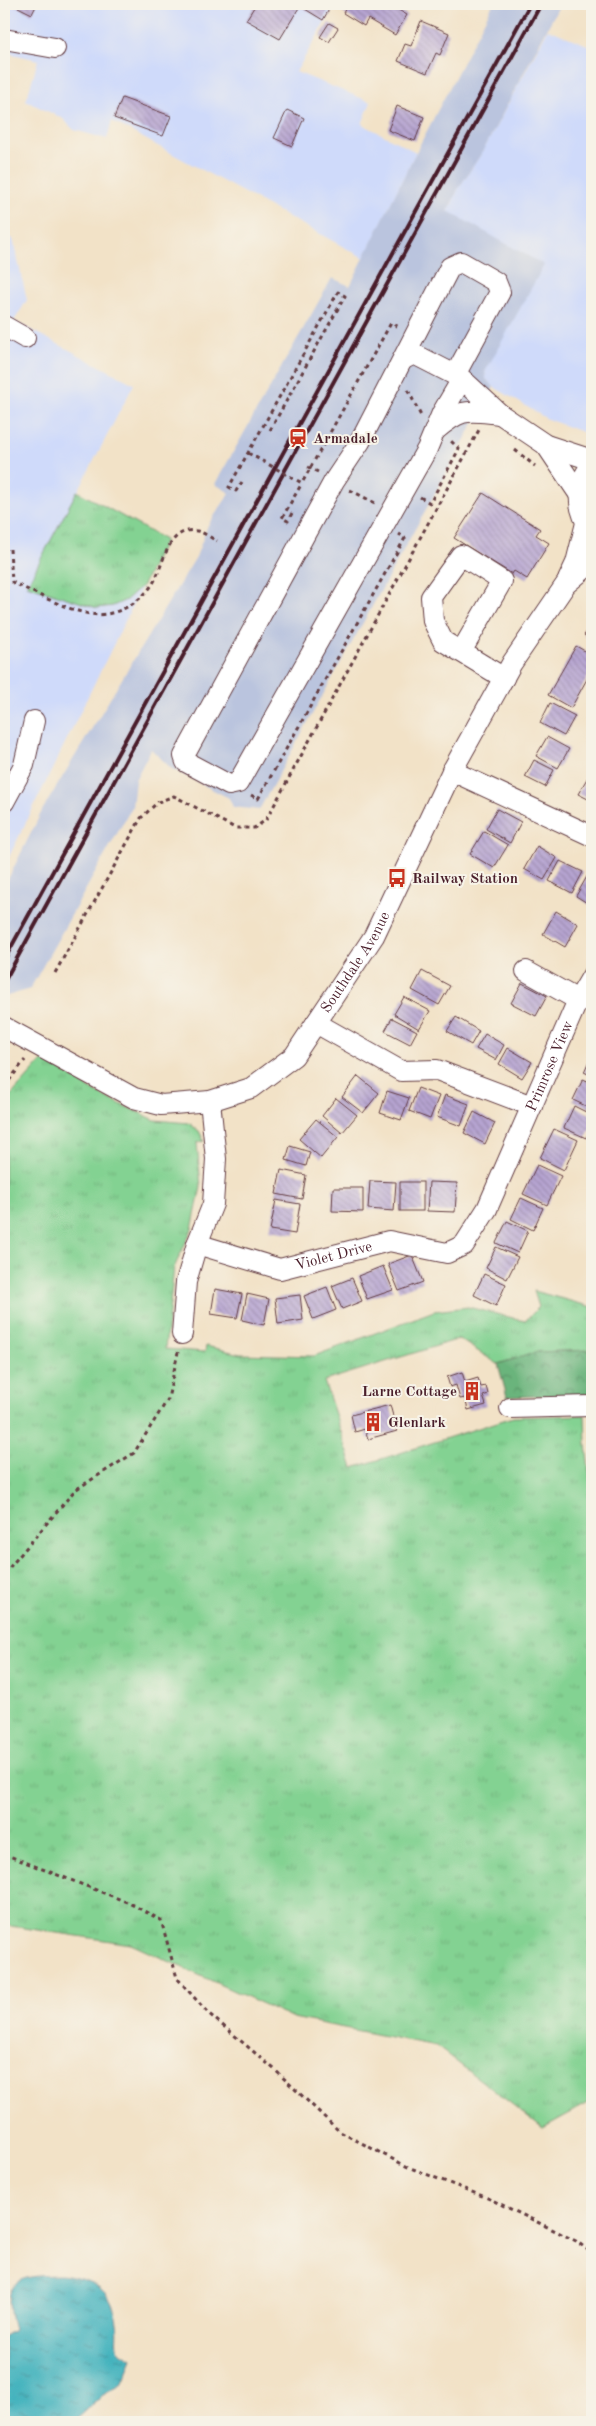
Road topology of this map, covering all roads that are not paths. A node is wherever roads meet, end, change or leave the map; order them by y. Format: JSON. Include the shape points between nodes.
{"nodes":[{"id":1,"x":4,"y":39,"type":"edge"},
{"id":2,"x":55,"y":48,"type":"dead end"},
{"id":3,"x":4,"y":326,"type":"edge"},
{"id":4,"x":25,"y":338,"type":"dead end"},
{"id":5,"x":400,"y":366,"type":"junction"},
{"id":6,"x":458,"y":377,"type":"junction"},
{"id":7,"x":500,"y":414,"type":"junction"},
{"id":8,"x":442,"y":433,"type":"junction"},
{"id":9,"x":546,"y":445,"type":"junction"},
{"id":10,"x":592,"y":460,"type":"edge"},
{"id":11,"x":592,"y":465,"type":"edge"},
{"id":12,"x":579,"y":494,"type":"junction"},
{"id":13,"x":589,"y":527,"type":"edge"},
{"id":14,"x":592,"y":562,"type":"edge"},
{"id":15,"x":566,"y":584,"type":"junction"},
{"id":16,"x":461,"y":652,"type":"dead end"},
{"id":17,"x":504,"y":678,"type":"junction"},
{"id":18,"x":34,"y":721,"type":"dead end"},
{"id":19,"x":452,"y":771,"type":"junction"},
{"id":20,"x":4,"y":802,"type":"edge"},
{"id":21,"x":592,"y":836,"type":"edge"},
{"id":22,"x":526,"y":971,"type":"dead end"},
{"id":23,"x":592,"y":976,"type":"edge"},
{"id":24,"x":578,"y":1000,"type":"junction"},
{"id":25,"x":316,"y":1023,"type":"junction"},
{"id":26,"x":4,"y":1027,"type":"edge"},
{"id":27,"x":210,"y":1100,"type":"junction"},
{"id":28,"x":532,"y":1106,"type":"junction"},
{"id":29,"x":197,"y":1244,"type":"junction"},
{"id":30,"x":182,"y":1334,"type":"road end"},
{"id":31,"x":592,"y":1406,"type":"edge"},
{"id":32,"x":510,"y":1408,"type":"dead end"}],
"edges":[{"from":1,"to":2,"type":"street"},
{"from":3,"to":4,"type":"street"},
{"from":5,"to":6,"type":"street","via":[[414,354]]},
{"from":5,"to":6,"type":"street","via":[[450,267],[461,262],[496,282],[500,292]]},
{"from":5,"to":8,"type":"street","via":[[184,756],[186,762],[229,785],[238,783],[391,512]]},
{"from":6,"to":7,"type":"street"},
{"from":6,"to":8,"type":"street"},
{"from":7,"to":8,"type":"street","via":[[470,410],[454,415]]},
{"from":7,"to":9,"type":"street"},
{"from":9,"to":10,"type":"street"},
{"from":9,"to":12,"type":"street"},
{"from":11,"to":12,"type":"street","via":[[582,481]]},
{"from":12,"to":13,"type":"street","via":[[580,509]]},
{"from":13,"to":15,"type":"street","name":"Southdale Avenue"},
{"from":14,"to":15,"type":"street","name":"Southdale Avenue"},
{"from":15,"to":17,"type":"street","name":"Southdale Avenue"},
{"from":16,"to":17,"type":"street"},
{"from":17,"to":19,"type":"street","name":"Southdale Avenue"},
{"from":18,"to":20,"type":"street","via":[[24,765]]},
{"from":19,"to":21,"type":"street"},
{"from":19,"to":25,"type":"street","name":"Southdale Avenue","via":[[374,936]]},
{"from":22,"to":24,"type":"street"},
{"from":23,"to":24,"type":"street","name":"Primrose View"},
{"from":24,"to":28,"type":"street","name":"Primrose View"},
{"from":25,"to":27,"type":"street","name":"Southdale Avenue","via":[[294,1056],[251,1088]]},
{"from":25,"to":28,"type":"street","name":"Primrose View","via":[[400,1071],[436,1070]]},
{"from":26,"to":27,"type":"street","name":"Southdale Avenue","via":[[134,1098],[161,1105]]},
{"from":27,"to":29,"type":"street","via":[[216,1159],[213,1204]]},
{"from":28,"to":29,"type":"street","name":"Violet Drive","via":[[487,1209],[464,1245],[447,1253],[389,1241],[280,1270]]},
{"from":29,"to":30,"type":"street","via":[[186,1282]]},
{"from":31,"to":32,"type":"street"}]}
